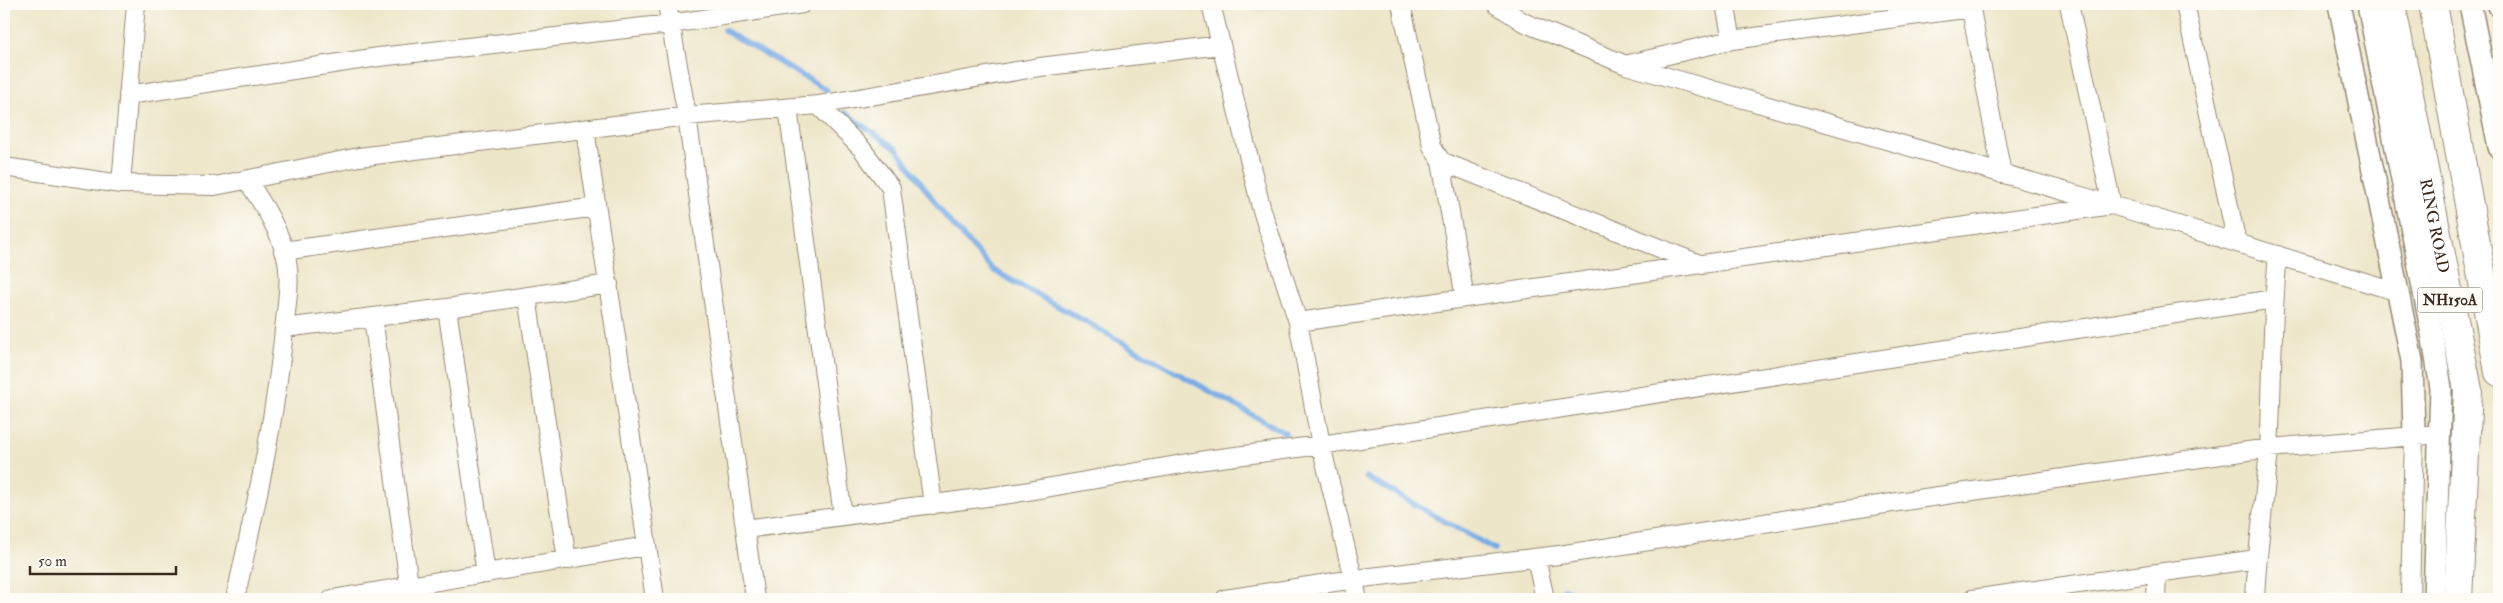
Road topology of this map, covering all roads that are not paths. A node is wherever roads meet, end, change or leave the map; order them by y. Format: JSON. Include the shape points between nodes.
{"nodes":[{"id":1,"x":136,"y":4,"type":"edge"},
{"id":2,"x":667,"y":4,"type":"edge"},
{"id":3,"x":802,"y":4,"type":"edge"},
{"id":4,"x":1211,"y":4,"type":"edge"},
{"id":5,"x":1401,"y":4,"type":"edge"},
{"id":6,"x":1496,"y":4,"type":"edge"},
{"id":7,"x":1725,"y":4,"type":"edge"},
{"id":8,"x":2069,"y":4,"type":"edge"},
{"id":9,"x":2185,"y":4,"type":"edge"},
{"id":10,"x":2338,"y":4,"type":"edge"},
{"id":11,"x":2368,"y":4,"type":"edge"},
{"id":12,"x":2391,"y":4,"type":"edge"},
{"id":13,"x":2433,"y":4,"type":"edge"},
{"id":14,"x":2470,"y":4,"type":"edge"},
{"id":15,"x":1971,"y":6,"type":"edge"},
{"id":16,"x":670,"y":24,"type":"junction"},
{"id":17,"x":1732,"y":40,"type":"junction"},
{"id":18,"x":1221,"y":45,"type":"junction"},
{"id":19,"x":1626,"y":65,"type":"junction"},
{"id":20,"x":128,"y":95,"type":"junction"},
{"id":21,"x":818,"y":105,"type":"junction"},
{"id":22,"x":788,"y":108,"type":"junction"},
{"id":23,"x":687,"y":116,"type":"junction"},
{"id":24,"x":585,"y":129,"type":"junction"},
{"id":25,"x":2499,"y":147,"type":"edge"},
{"id":26,"x":1442,"y":161,"type":"junction"},
{"id":27,"x":4,"y":167,"type":"edge"},
{"id":28,"x":2002,"y":174,"type":"junction"},
{"id":29,"x":247,"y":180,"type":"junction"},
{"id":30,"x":121,"y":184,"type":"junction"},
{"id":31,"x":2112,"y":205,"type":"junction"},
{"id":32,"x":596,"y":207,"type":"junction"},
{"id":33,"x":2237,"y":243,"type":"junction"},
{"id":34,"x":283,"y":251,"type":"junction"},
{"id":35,"x":2278,"y":254,"type":"junction"},
{"id":36,"x":1702,"y":265,"type":"junction"},
{"id":37,"x":609,"y":284,"type":"junction"},
{"id":38,"x":2398,"y":292,"type":"junction"},
{"id":39,"x":527,"y":297,"type":"junction"},
{"id":40,"x":1466,"y":298,"type":"junction"},
{"id":41,"x":2274,"y":299,"type":"junction"},
{"id":42,"x":447,"y":308,"type":"junction"},
{"id":43,"x":373,"y":317,"type":"junction"},
{"id":44,"x":1298,"y":322,"type":"junction"},
{"id":45,"x":284,"y":328,"type":"junction"},
{"id":46,"x":2499,"y":372,"type":"edge"},
{"id":47,"x":2440,"y":434,"type":"junction"},
{"id":48,"x":2414,"y":435,"type":"junction"},
{"id":49,"x":1321,"y":445,"type":"junction"},
{"id":50,"x":2269,"y":448,"type":"junction"},
{"id":51,"x":933,"y":505,"type":"junction"},
{"id":52,"x":843,"y":516,"type":"junction"},
{"id":53,"x":745,"y":529,"type":"junction"},
{"id":54,"x":646,"y":546,"type":"junction"},
{"id":55,"x":1536,"y":558,"type":"junction"},
{"id":56,"x":2257,"y":559,"type":"junction"},
{"id":57,"x":567,"y":560,"type":"junction"},
{"id":58,"x":2158,"y":573,"type":"junction"},
{"id":59,"x":486,"y":574,"type":"junction"},
{"id":60,"x":1354,"y":579,"type":"junction"},
{"id":61,"x":409,"y":585,"type":"junction"},
{"id":62,"x":235,"y":599,"type":"edge"},
{"id":63,"x":332,"y":599,"type":"edge"},
{"id":64,"x":655,"y":599,"type":"edge"},
{"id":65,"x":755,"y":599,"type":"edge"},
{"id":66,"x":1225,"y":599,"type":"edge"},
{"id":67,"x":1358,"y":599,"type":"edge"},
{"id":68,"x":1545,"y":599,"type":"edge"},
{"id":69,"x":1972,"y":599,"type":"edge"},
{"id":70,"x":2156,"y":599,"type":"edge"},
{"id":71,"x":2255,"y":599,"type":"edge"},
{"id":72,"x":2410,"y":599,"type":"edge"},
{"id":73,"x":2434,"y":599,"type":"edge"},
{"id":74,"x":2458,"y":599,"type":"edge"}],
"edges":[{"from":1,"to":20,"type":"street"},
{"from":2,"to":16,"type":"street"},
{"from":3,"to":16,"type":"street"},
{"from":4,"to":18,"type":"street"},
{"from":5,"to":26,"type":"street","via":[[1432,146]]},
{"from":6,"to":19,"type":"street","via":[[1523,22]]},
{"from":7,"to":17,"type":"street"},
{"from":8,"to":31,"type":"street"},
{"from":9,"to":33,"type":"street"},
{"from":10,"to":38,"type":"street"},
{"from":11,"to":47,"type":"street","via":[[2433,339],[2440,388]]},
{"from":12,"to":74,"type":"highway","name":"RING ROAD","number":"NH150A","via":[[2468,390]]},
{"from":13,"to":46,"type":"highway","number":"NH150A"},
{"from":14,"to":25,"type":"street"},
{"from":15,"to":17,"type":"street"},
{"from":15,"to":28,"type":"street"},
{"from":16,"to":20,"type":"street","via":[[379,57]]},
{"from":16,"to":23,"type":"street"},
{"from":17,"to":19,"type":"street"},
{"from":18,"to":21,"type":"street","via":[[1040,67]]},
{"from":18,"to":44,"type":"street","via":[[1261,207]]},
{"from":19,"to":28,"type":"street"},
{"from":20,"to":30,"type":"street"},
{"from":21,"to":22,"type":"street"},
{"from":21,"to":51,"type":"street","via":[[862,148],[890,188]]},
{"from":22,"to":23,"type":"street"},
{"from":22,"to":52,"type":"street"},
{"from":23,"to":24,"type":"street"},
{"from":23,"to":53,"type":"street"},
{"from":24,"to":29,"type":"street","via":[[359,157]]},
{"from":24,"to":32,"type":"street"},
{"from":26,"to":36,"type":"street"},
{"from":26,"to":40,"type":"street"},
{"from":27,"to":30,"type":"street"},
{"from":28,"to":31,"type":"street"},
{"from":29,"to":30,"type":"street","via":[[215,186]]},
{"from":29,"to":34,"type":"street","via":[[261,202]]},
{"from":31,"to":33,"type":"street"},
{"from":31,"to":36,"type":"street"},
{"from":32,"to":34,"type":"street"},
{"from":32,"to":37,"type":"street"},
{"from":33,"to":35,"type":"street"},
{"from":34,"to":45,"type":"street","via":[[287,262]]},
{"from":35,"to":38,"type":"street"},
{"from":35,"to":41,"type":"street"},
{"from":36,"to":40,"type":"street"},
{"from":37,"to":39,"type":"street"},
{"from":37,"to":54,"type":"street"},
{"from":38,"to":48,"type":"street","via":[[2412,361]]},
{"from":39,"to":42,"type":"street"},
{"from":39,"to":57,"type":"street"},
{"from":40,"to":44,"type":"street"},
{"from":41,"to":49,"type":"street"},
{"from":41,"to":50,"type":"street"},
{"from":42,"to":43,"type":"street"},
{"from":42,"to":59,"type":"street"},
{"from":43,"to":45,"type":"street"},
{"from":43,"to":61,"type":"street"},
{"from":44,"to":49,"type":"street"},
{"from":45,"to":62,"type":"street","via":[[281,363],[255,510]]},
{"from":47,"to":48,"type":"street"},
{"from":47,"to":73,"type":"street"},
{"from":48,"to":50,"type":"street"},
{"from":48,"to":72,"type":"street"},
{"from":49,"to":51,"type":"street","via":[[1205,460]]},
{"from":49,"to":60,"type":"street"},
{"from":50,"to":55,"type":"street"},
{"from":50,"to":56,"type":"street"},
{"from":51,"to":52,"type":"street"},
{"from":52,"to":53,"type":"street"},
{"from":53,"to":65,"type":"street"},
{"from":54,"to":57,"type":"street"},
{"from":54,"to":64,"type":"street"},
{"from":55,"to":60,"type":"street"},
{"from":55,"to":68,"type":"street"},
{"from":56,"to":58,"type":"street"},
{"from":56,"to":71,"type":"street"},
{"from":57,"to":59,"type":"street"},
{"from":58,"to":69,"type":"street"},
{"from":58,"to":70,"type":"street"},
{"from":59,"to":61,"type":"street"},
{"from":60,"to":66,"type":"street"},
{"from":60,"to":67,"type":"street"},
{"from":61,"to":63,"type":"street"}]}
